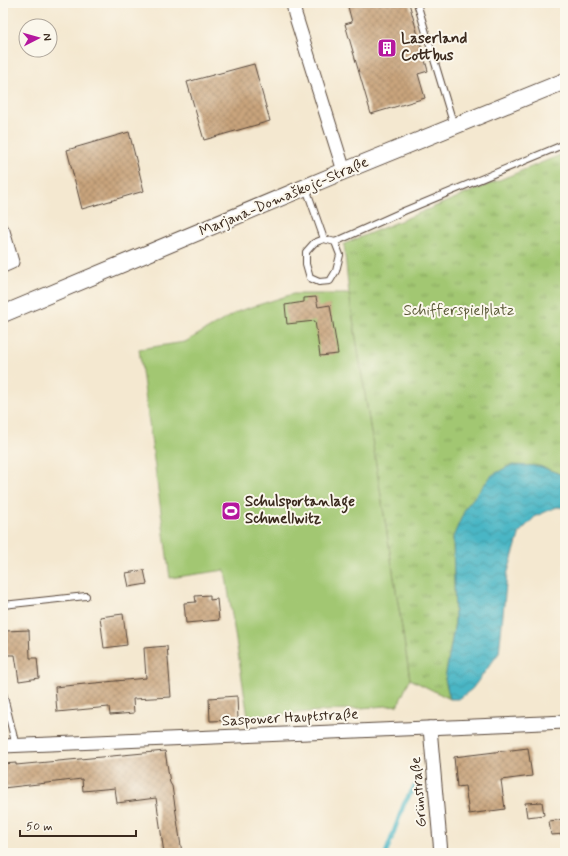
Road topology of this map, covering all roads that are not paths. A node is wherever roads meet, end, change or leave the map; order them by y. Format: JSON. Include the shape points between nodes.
{"nodes":[{"id":1,"x":293,"y":3,"type":"edge"},
{"id":2,"x":417,"y":3,"type":"edge"},
{"id":3,"x":565,"y":81,"type":"edge"},
{"id":4,"x":454,"y":126,"type":"junction"},
{"id":5,"x":565,"y":144,"type":"edge"},
{"id":6,"x":344,"y":171,"type":"junction"},
{"id":7,"x":306,"y":187,"type":"junction"},
{"id":8,"x":3,"y":231,"type":"edge"},
{"id":9,"x":324,"y":239,"type":"junction"},
{"id":10,"x":335,"y":242,"type":"junction"},
{"id":11,"x":3,"y":266,"type":"edge"},
{"id":12,"x":3,"y":314,"type":"edge"},
{"id":13,"x":86,"y":596,"type":"dead end"},
{"id":14,"x":3,"y":605,"type":"edge"},
{"id":15,"x":3,"y":694,"type":"edge"},
{"id":16,"x":565,"y":722,"type":"edge"},
{"id":17,"x":430,"y":728,"type":"junction"},
{"id":18,"x":3,"y":746,"type":"edge"},
{"id":19,"x":16,"y":746,"type":"junction"},
{"id":20,"x":441,"y":853,"type":"edge"}],
"edges":[{"from":1,"to":6,"type":"street"},
{"from":2,"to":4,"type":"lane"},
{"from":3,"to":4,"type":"street","name":"Marjana-Domaškojc-Straße"},
{"from":4,"to":6,"type":"street","name":"Marjana-Domaškojc-Straße"},
{"from":5,"to":10,"type":"lane"},
{"from":6,"to":7,"type":"street","name":"Marjana-Domaškojc-Straße"},
{"from":7,"to":9,"type":"lane"},
{"from":7,"to":12,"type":"street","name":"Marjana-Domaškojc-Straße"},
{"from":8,"to":11,"type":"street","via":[[12,262]]},
{"from":9,"to":10,"type":"lane"},
{"from":9,"to":10,"type":"lane","via":[[314,243],[306,252],[310,278],[319,282],[330,281],[336,271],[340,255]]},
{"from":13,"to":14,"type":"lane"},
{"from":15,"to":19,"type":"lane"},
{"from":16,"to":17,"type":"street","name":"Saspower Hauptstraße"},
{"from":17,"to":19,"type":"street","name":"Saspower Hauptstraße"},
{"from":17,"to":20,"type":"street","name":"Grünstraße"},
{"from":18,"to":19,"type":"street","name":"Saspower Hauptstraße"}]}
